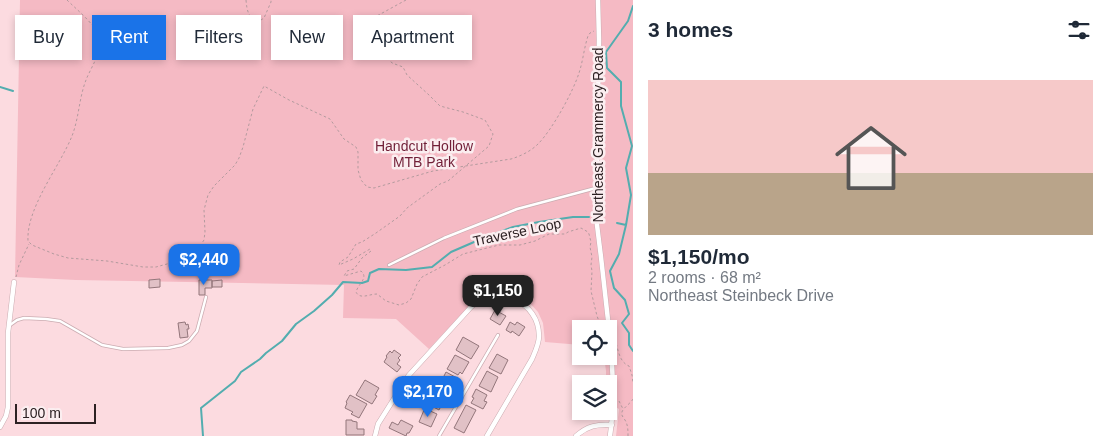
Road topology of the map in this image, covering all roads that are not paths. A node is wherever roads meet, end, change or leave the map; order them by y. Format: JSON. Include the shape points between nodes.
{"nodes":[{"id":1,"x":598,"y":0,"type":"edge"},
{"id":2,"x":596,"y":188,"type":"junction"},
{"id":3,"x":389,"y":266,"type":"dead end"},
{"id":4,"x":14,"y":282,"type":"road end"},
{"id":5,"x":206,"y":297,"type":"dead end"},
{"id":6,"x":608,"y":320,"type":"edge"},
{"id":7,"x":9,"y":325,"type":"junction"},
{"id":8,"x":498,"y":335,"type":"dead end"},
{"id":9,"x":612,"y":365,"type":"edge"},
{"id":10,"x":612,"y":425,"type":"junction"},
{"id":11,"x":0,"y":427,"type":"edge"},
{"id":12,"x":375,"y":436,"type":"edge"},
{"id":13,"x":439,"y":436,"type":"edge"},
{"id":14,"x":487,"y":436,"type":"edge"},
{"id":15,"x":576,"y":436,"type":"edge"},
{"id":16,"x":610,"y":436,"type":"edge"}],
"edges":[{"from":1,"to":2,"type":"street","name":"Northeast Grammercy Road"},
{"from":2,"to":3,"type":"lane","via":[[517,209],[444,238]]},
{"from":2,"to":6,"type":"street","name":"Northeast Grammercy Road","via":[[596,217]]},
{"from":4,"to":7,"type":"street"},
{"from":5,"to":7,"type":"lane","via":[[197,331],[182,346],[168,348],[102,346],[60,321],[24,318]]},
{"from":7,"to":11,"type":"street","via":[[8,407]]},
{"from":8,"to":13,"type":"lane"},
{"from":9,"to":10,"type":"street","name":"Northeast Grammercy Road"},
{"from":10,"to":15,"type":"street","via":[[589,427]]},
{"from":10,"to":16,"type":"street","name":"Northeast Grammercy Road"},
{"from":12,"to":14,"type":"street","via":[[378,424],[409,375],[472,306],[493,296],[506,297],[520,302],[532,314],[539,338],[532,359]]}]}
